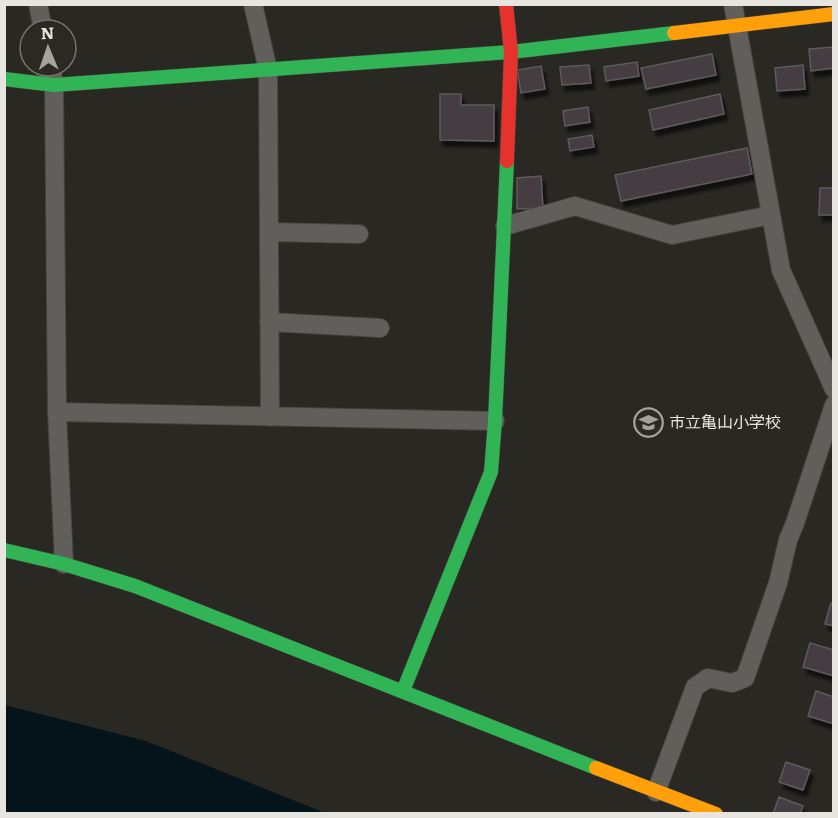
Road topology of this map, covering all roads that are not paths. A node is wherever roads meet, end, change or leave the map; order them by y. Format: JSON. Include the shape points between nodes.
{"nodes":[{"id":1,"x":253,"y":4,"type":"edge"},
{"id":2,"x":506,"y":4,"type":"edge"},
{"id":3,"x":733,"y":4,"type":"edge"},
{"id":4,"x":834,"y":14,"type":"edge"},
{"id":5,"x":737,"y":26,"type":"junction"},
{"id":6,"x":511,"y":52,"type":"junction"},
{"id":7,"x":268,"y":70,"type":"junction"},
{"id":8,"x":4,"y":78,"type":"edge"},
{"id":9,"x":53,"y":78,"type":"edge"},
{"id":10,"x":54,"y":85,"type":"junction"},
{"id":11,"x":771,"y":215,"type":"junction"},
{"id":12,"x":506,"y":226,"type":"junction"},
{"id":13,"x":269,"y":232,"type":"junction"},
{"id":14,"x":359,"y":234,"type":"dead end"},
{"id":15,"x":269,"y":322,"type":"junction"},
{"id":16,"x":380,"y":328,"type":"dead end"},
{"id":17,"x":834,"y":390,"type":"edge"},
{"id":18,"x":834,"y":405,"type":"edge"},
{"id":19,"x":57,"y":412,"type":"junction"},
{"id":20,"x":270,"y":417,"type":"junction"},
{"id":21,"x":495,"y":421,"type":"junction"},
{"id":22,"x":4,"y":549,"type":"edge"},
{"id":23,"x":64,"y":564,"type":"junction"},
{"id":24,"x":403,"y":691,"type":"junction"},
{"id":25,"x":656,"y":792,"type":"junction"},
{"id":26,"x":716,"y":813,"type":"edge"}],
"edges":[{"from":1,"to":7,"type":"street"},
{"from":2,"to":6,"type":"street"},
{"from":3,"to":5,"type":"street"},
{"from":4,"to":5,"type":"street"},
{"from":5,"to":6,"type":"street"},
{"from":5,"to":11,"type":"street"},
{"from":6,"to":7,"type":"street"},
{"from":6,"to":12,"type":"street"},
{"from":7,"to":10,"type":"street"},
{"from":7,"to":13,"type":"street"},
{"from":8,"to":10,"type":"street"},
{"from":9,"to":10,"type":"street"},
{"from":10,"to":19,"type":"street"},
{"from":11,"to":12,"type":"street","via":[[672,235],[575,206]]},
{"from":11,"to":17,"type":"street","via":[[781,270]]},
{"from":12,"to":21,"type":"street"},
{"from":13,"to":14,"type":"street"},
{"from":13,"to":15,"type":"street"},
{"from":15,"to":16,"type":"street"},
{"from":15,"to":20,"type":"street"},
{"from":18,"to":25,"type":"street","via":[[745,678],[732,683],[708,678],[695,687]]},
{"from":19,"to":20,"type":"street"},
{"from":19,"to":23,"type":"street"},
{"from":20,"to":21,"type":"street"},
{"from":21,"to":24,"type":"street","via":[[491,471]]},
{"from":22,"to":23,"type":"street"},
{"from":23,"to":24,"type":"street","via":[[135,586]]},
{"from":24,"to":25,"type":"street"},
{"from":25,"to":26,"type":"street"}]}
